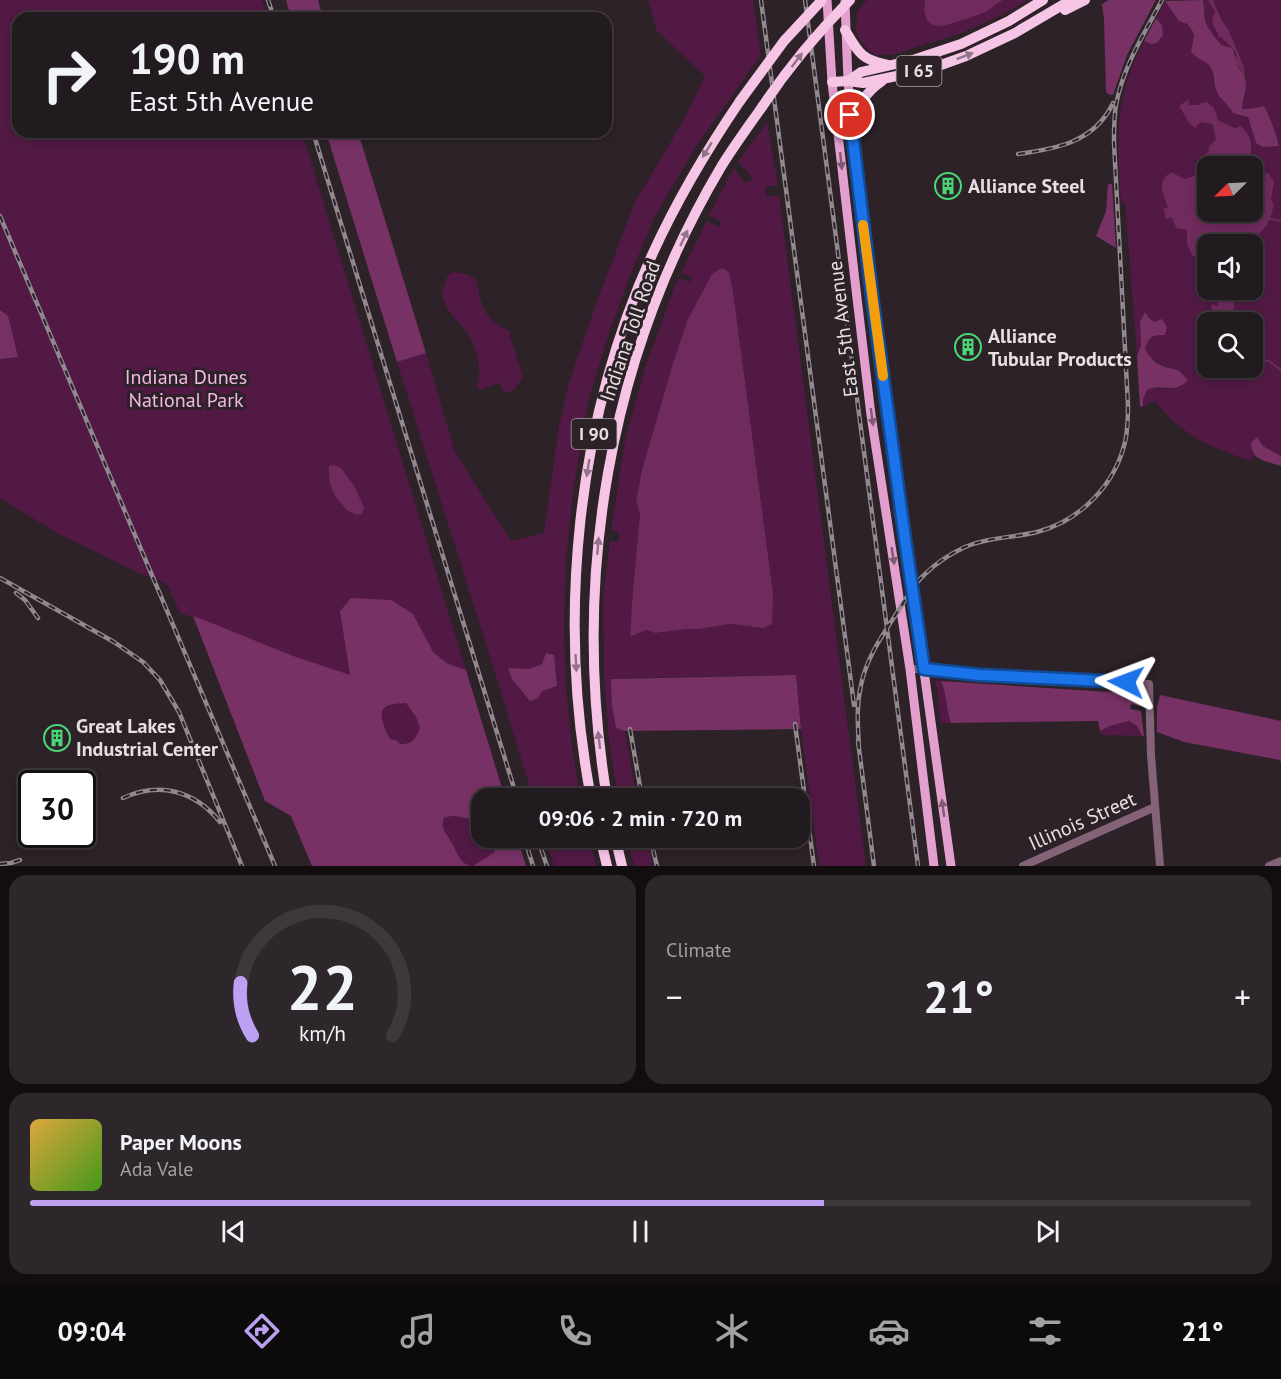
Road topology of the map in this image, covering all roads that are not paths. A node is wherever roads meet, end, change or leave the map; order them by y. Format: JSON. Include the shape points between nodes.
{"nodes":[{"id":1,"x":822,"y":0,"type":"edge"},
{"id":2,"x":827,"y":0,"type":"edge"},
{"id":3,"x":845,"y":0,"type":"edge"},
{"id":4,"x":850,"y":0,"type":"edge"},
{"id":5,"x":1043,"y":0,"type":"edge"},
{"id":6,"x":1054,"y":0,"type":"edge"},
{"id":7,"x":1071,"y":0,"type":"edge"},
{"id":8,"x":1085,"y":0,"type":"edge"},
{"id":9,"x":1042,"y":18,"type":"junction"},
{"id":10,"x":845,"y":30,"type":"junction"},
{"id":11,"x":988,"y":46,"type":"junction"},
{"id":12,"x":891,"y":66,"type":"junction"},
{"id":13,"x":884,"y":79,"type":"junction"},
{"id":14,"x":848,"y":81,"type":"junction"},
{"id":15,"x":832,"y":82,"type":"junction"},
{"id":16,"x":852,"y":130,"type":"junction"},
{"id":17,"x":910,"y":669,"type":"junction"},
{"id":18,"x":924,"y":669,"type":"junction"},
{"id":19,"x":589,"y":788,"type":"edge"},
{"id":20,"x":606,"y":788,"type":"edge"},
{"id":21,"x":1155,"y":807,"type":"junction"},
{"id":22,"x":603,"y":848,"type":"edge"},
{"id":23,"x":618,"y":848,"type":"edge"},
{"id":24,"x":1281,"y":861,"type":"edge"},
{"id":25,"x":607,"y":866,"type":"edge"},
{"id":26,"x":622,"y":866,"type":"edge"},
{"id":27,"x":934,"y":866,"type":"edge"},
{"id":28,"x":951,"y":866,"type":"edge"},
{"id":29,"x":1023,"y":866,"type":"edge"},
{"id":30,"x":1160,"y":866,"type":"edge"},
{"id":31,"x":1269,"y":866,"type":"edge"}],
"edges":[{"from":1,"to":19,"type":"highway","name":"Indiana Toll Road","number":"I 90","one_way":true,"bridge":true,"via":[[784,41],[691,177],[651,257],[619,341],[594,434],[575,593],[579,719]]},
{"from":2,"to":15,"type":"main road","name":"East 5th Avenue"},
{"from":3,"to":10,"type":"main road","name":"East 5th Avenue"},
{"from":20,"to":4,"type":"highway","name":"Indiana Toll Road","number":"I 90","one_way":true,"bridge":true,"via":[[596,715],[594,589],[599,530],[615,436],[641,342],[682,241],[733,148],[801,54]]},
{"from":5,"to":12,"type":"highway","number":"I 65","via":[[961,44]]},
{"from":6,"to":11,"type":"highway","via":[[989,38]]},
{"from":7,"to":9,"type":"highway","number":"I 65"},
{"from":8,"to":9,"type":"highway"},
{"from":9,"to":11,"type":"highway","number":"I 65"},
{"from":10,"to":12,"type":"highway","via":[[864,57]]},
{"from":10,"to":14,"type":"main road","name":"East 5th Avenue"},
{"from":13,"to":11,"type":"highway","number":"I 65","one_way":true},
{"from":12,"to":14,"type":"highway","number":"I 65","via":[[861,72]]},
{"from":13,"to":14,"type":"highway","number":"I 65"},
{"from":13,"to":16,"type":"highway","via":[[866,95]]},
{"from":14,"to":15,"type":"highway","number":"I 65"},
{"from":14,"to":16,"type":"main road","name":"East 5th Avenue"},
{"from":15,"to":17,"type":"main road","name":"East 5th Avenue","one_way":true,"via":[[871,415]]},
{"from":16,"to":18,"type":"main road","name":"East 5th Avenue"},
{"from":17,"to":18,"type":"street"},
{"from":17,"to":27,"type":"main road","name":"East 5th Avenue"},
{"from":18,"to":21,"type":"street","via":[[1149,684]]},
{"from":28,"to":18,"type":"main road","name":"East 5th Avenue","one_way":true},
{"from":21,"to":29,"type":"street","name":"Illinois Street"},
{"from":21,"to":30,"type":"street"},
{"from":22,"to":25,"type":"highway"},
{"from":23,"to":26,"type":"highway"},
{"from":24,"to":31,"type":"street"}]}
